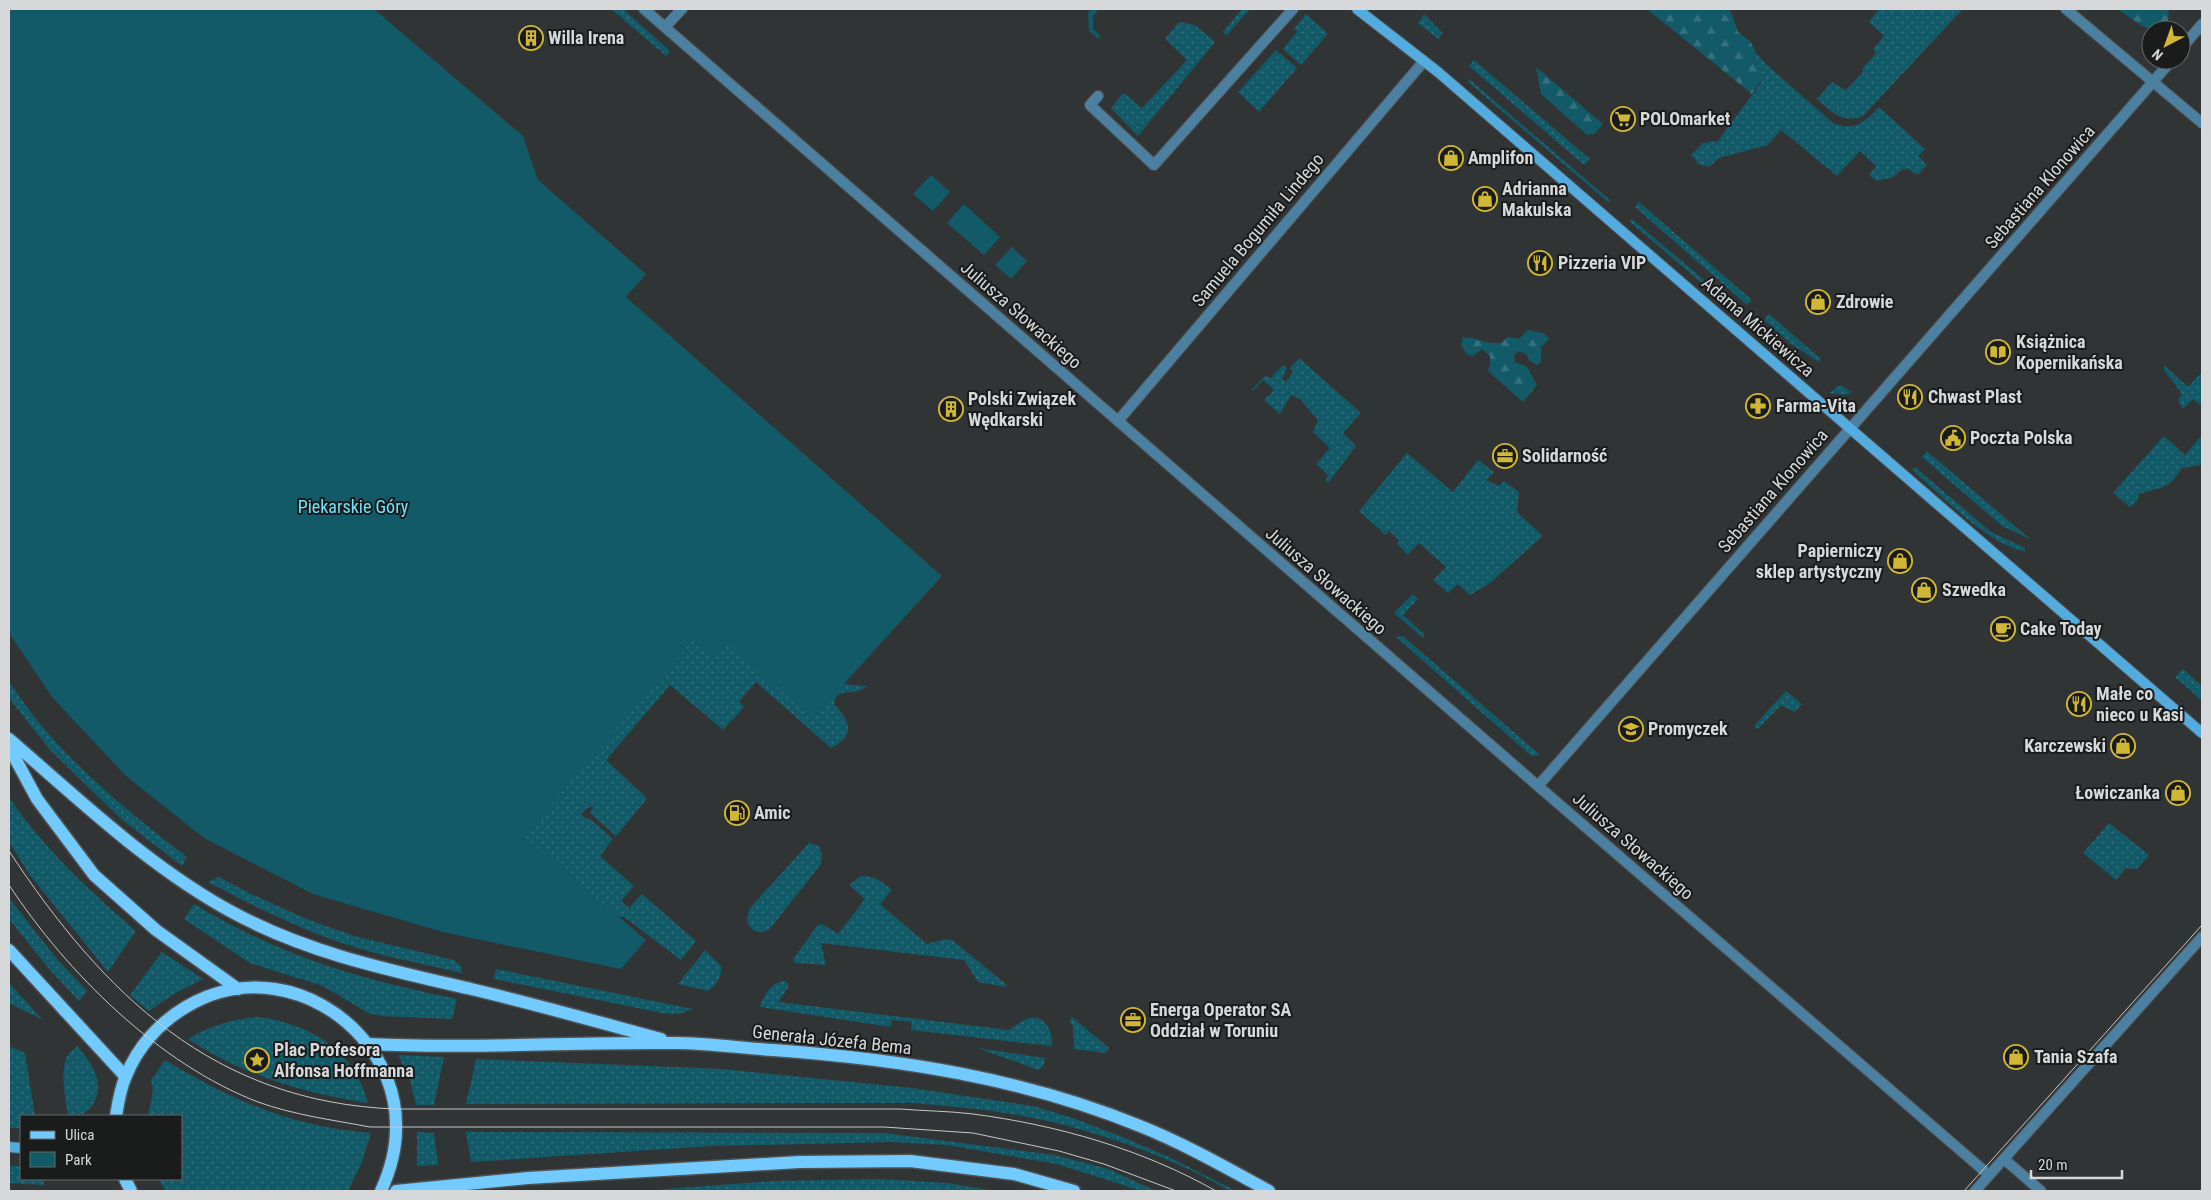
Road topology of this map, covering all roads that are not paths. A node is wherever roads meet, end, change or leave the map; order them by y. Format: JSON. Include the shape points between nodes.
{"nodes":[{"id":1,"x":644,"y":9,"type":"edge"},
{"id":2,"x":682,"y":9,"type":"edge"},
{"id":3,"x":1293,"y":9,"type":"edge"},
{"id":4,"x":1357,"y":9,"type":"edge"},
{"id":5,"x":2066,"y":9,"type":"edge"},
{"id":6,"x":2202,"y":24,"type":"edge"},
{"id":7,"x":665,"y":27,"type":"junction"},
{"id":8,"x":2191,"y":37,"type":"edge"},
{"id":9,"x":1424,"y":61,"type":"junction"},
{"id":10,"x":2164,"y":70,"type":"edge"},
{"id":11,"x":2154,"y":82,"type":"junction"},
{"id":12,"x":1098,"y":96,"type":"dead end"},
{"id":13,"x":2202,"y":123,"type":"edge"},
{"id":14,"x":1118,"y":421,"type":"junction"},
{"id":15,"x":1849,"y":429,"type":"junction"},
{"id":16,"x":2202,"y":733,"type":"edge"},
{"id":17,"x":9,"y":739,"type":"edge"},
{"id":18,"x":9,"y":747,"type":"edge"},
{"id":19,"x":1538,"y":786,"type":"junction"},
{"id":20,"x":2202,"y":937,"type":"edge"},
{"id":21,"x":9,"y":950,"type":"edge"},
{"id":22,"x":238,"y":989,"type":"junction"},
{"id":23,"x":678,"y":1043,"type":"junction"},
{"id":24,"x":368,"y":1044,"type":"junction"},
{"id":25,"x":125,"y":1076,"type":"junction"},
{"id":26,"x":116,"y":1115,"type":"edge"},
{"id":27,"x":2004,"y":1159,"type":"junction"},
{"id":28,"x":1989,"y":1175,"type":"junction"},
{"id":29,"x":126,"y":1180,"type":"edge"},
{"id":30,"x":457,"y":1188,"type":"edge"},
{"id":31,"x":132,"y":1191,"type":"edge"},
{"id":32,"x":381,"y":1191,"type":"edge"},
{"id":33,"x":396,"y":1191,"type":"edge"},
{"id":34,"x":1074,"y":1191,"type":"edge"},
{"id":35,"x":1269,"y":1191,"type":"edge"},
{"id":36,"x":1975,"y":1191,"type":"edge"},
{"id":37,"x":2041,"y":1191,"type":"edge"}],
"edges":[{"from":1,"to":7,"type":"street","name":"Juliusza Słowackiego"},
{"from":2,"to":7,"type":"street"},
{"from":3,"to":12,"type":"street","via":[[1154,165],[1090,105]]},
{"from":4,"to":9,"type":"street","name":"Adama Mickiewicza"},
{"from":5,"to":11,"type":"street"},
{"from":6,"to":8,"type":"street"},
{"from":7,"to":14,"type":"street","name":"Juliusza Słowackiego"},
{"from":9,"to":14,"type":"street","name":"Samuela Bogumiła Lindego"},
{"from":9,"to":15,"type":"street","name":"Adama Mickiewicza"},
{"from":10,"to":11,"type":"street","name":"Sebastiana Klonowica"},
{"from":11,"to":13,"type":"street"},
{"from":11,"to":15,"type":"street","name":"Sebastiana Klonowica"},
{"from":14,"to":19,"type":"street","name":"Juliusza Słowackiego"},
{"from":15,"to":16,"type":"street","name":"Adama Mickiewicza"},
{"from":15,"to":19,"type":"street","name":"Sebastiana Klonowica"},
{"from":17,"to":23,"type":"main road","via":[[144,855],[185,885],[270,931],[387,970]]},
{"from":18,"to":22,"type":"main road","via":[[37,799],[94,875],[156,930]]},
{"from":19,"to":28,"type":"street","name":"Juliusza Słowackiego"},
{"from":20,"to":27,"type":"street"},
{"from":21,"to":25,"type":"main road"},
{"from":22,"to":24,"type":"main road","via":[[275,989],[310,999],[342,1017]]},
{"from":22,"to":25,"type":"main road","via":[[210,996],[183,1008],[160,1025],[135,1056]]},
{"from":23,"to":24,"type":"main road","name":"Generała Józefa Bema"},
{"from":23,"to":35,"type":"main road","name":"Generała Józefa Bema","via":[[844,1055],[991,1079],[1056,1096],[1141,1126]]},
{"from":24,"to":32,"type":"main road","via":[[386,1075],[395,1109],[395,1150]]},
{"from":25,"to":26,"type":"main road"},
{"from":27,"to":28,"type":"street"},
{"from":27,"to":37,"type":"street"},
{"from":28,"to":36,"type":"street"},
{"from":29,"to":31,"type":"main road"},
{"from":30,"to":33,"type":"main road"},
{"from":30,"to":34,"type":"main road","via":[[799,1162],[910,1161],[1014,1174]]}]}
